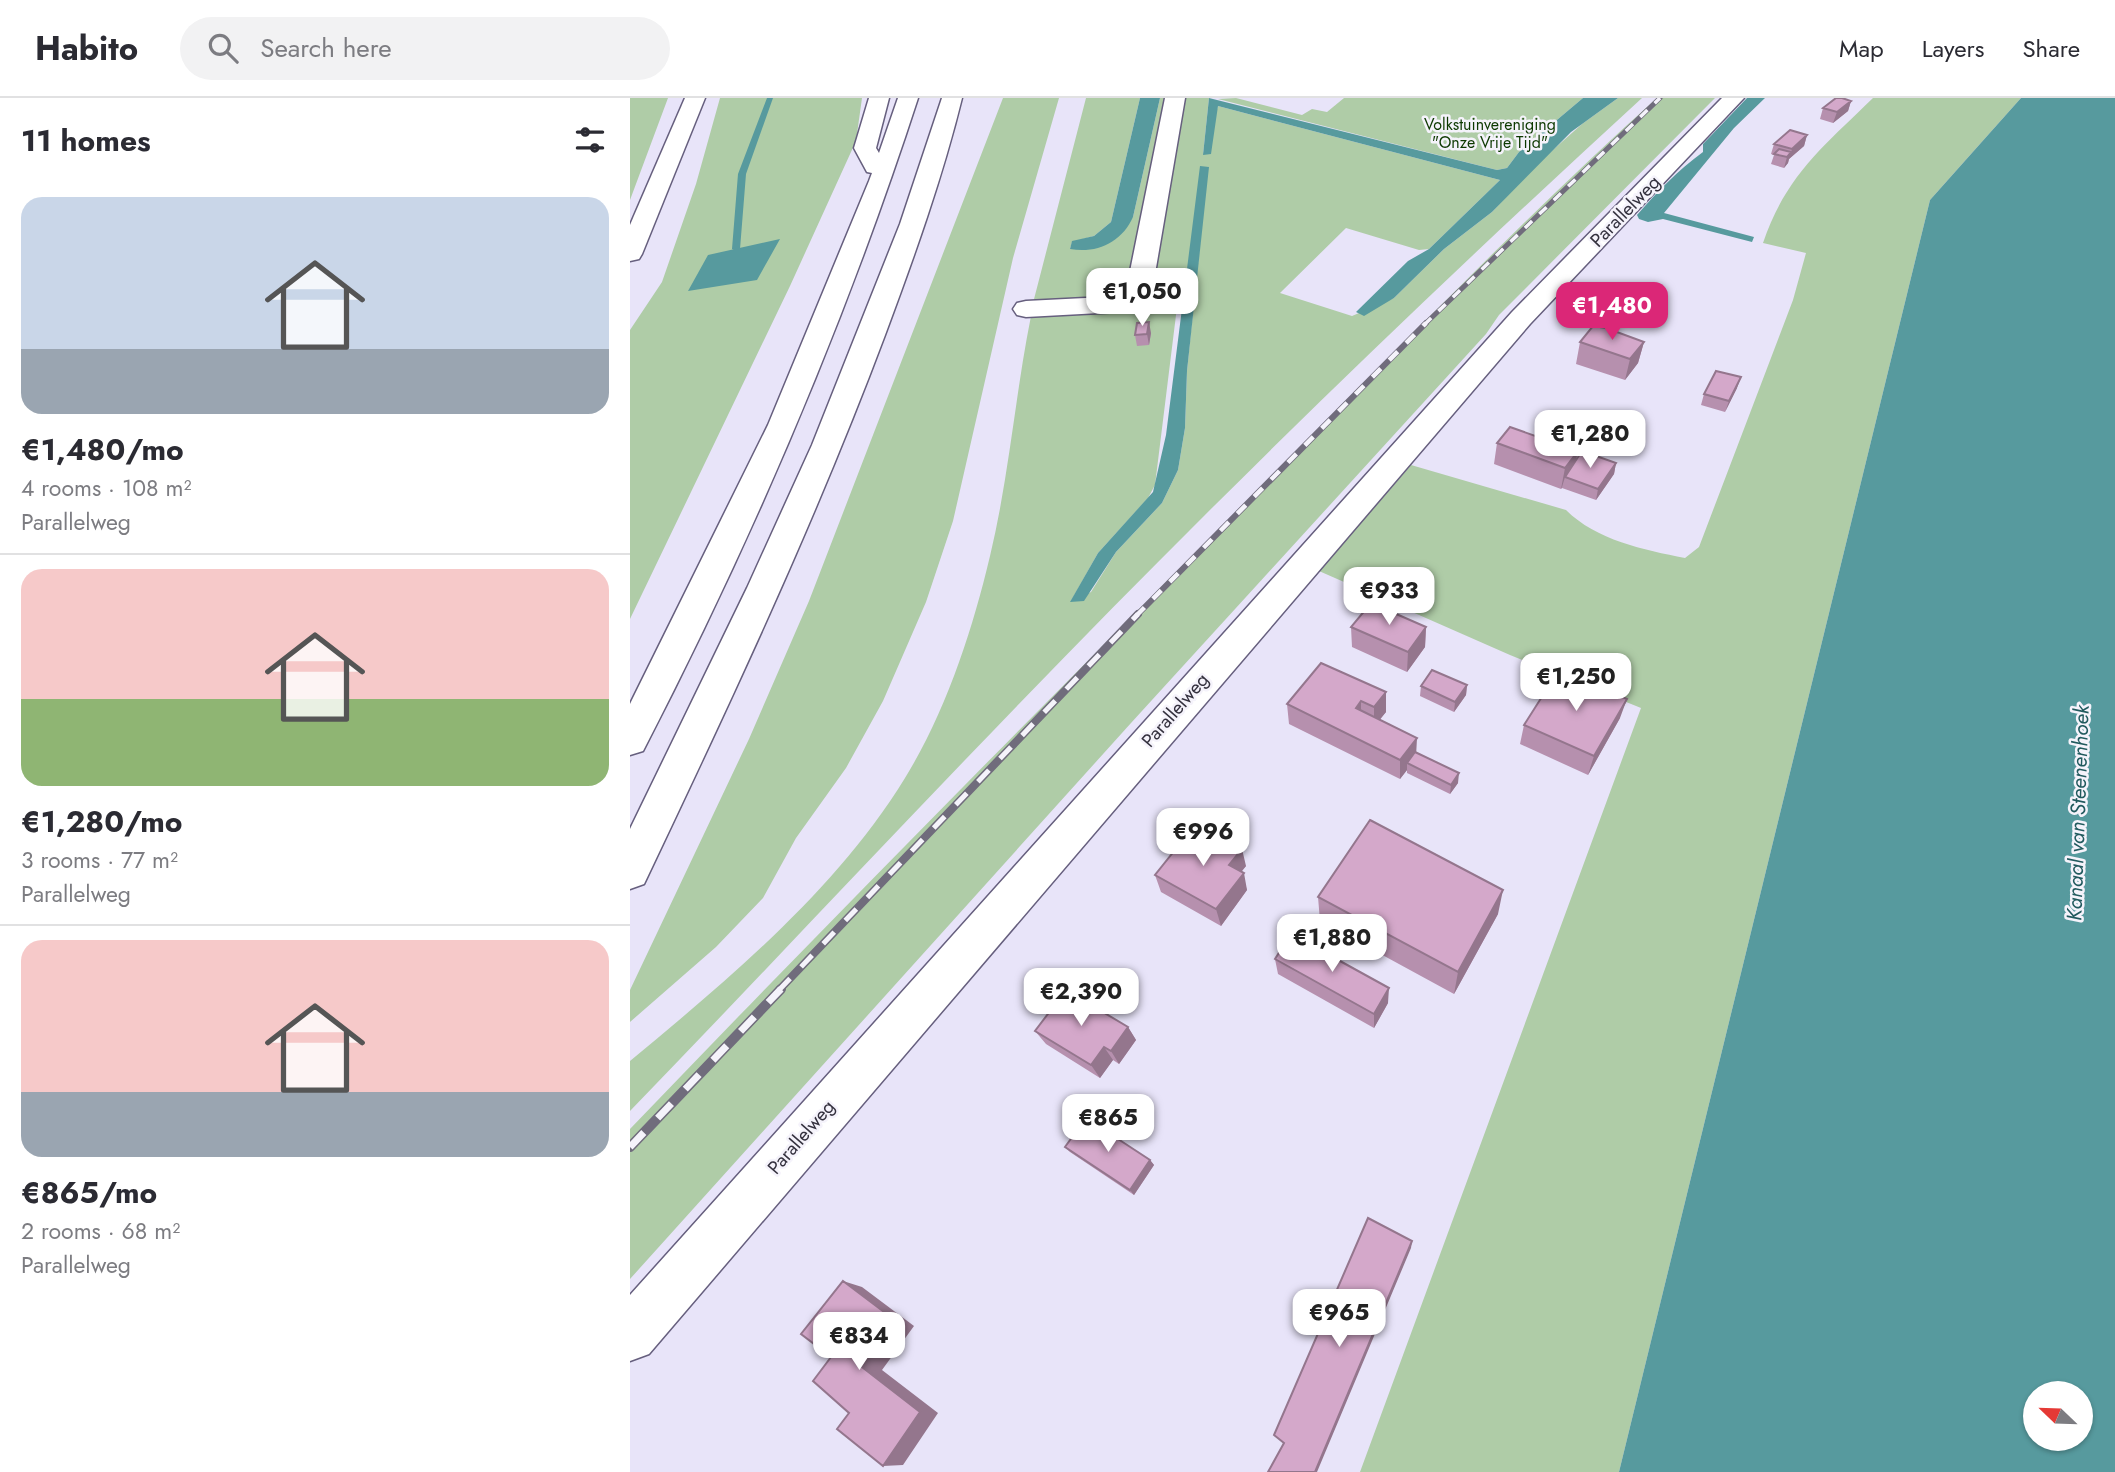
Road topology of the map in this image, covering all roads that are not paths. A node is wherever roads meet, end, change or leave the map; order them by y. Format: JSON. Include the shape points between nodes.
{"nodes":[{"id":1,"x":688,"y":98,"type":"edge"},
{"id":2,"x":695,"y":98,"type":"edge"},
{"id":3,"x":879,"y":98,"type":"edge"},
{"id":4,"x":908,"y":98,"type":"edge"},
{"id":5,"x":963,"y":98,"type":"edge"},
{"id":6,"x":1175,"y":98,"type":"edge"},
{"id":7,"x":1734,"y":98,"type":"edge"},
{"id":8,"x":949,"y":109,"type":"edge"},
{"id":9,"x":674,"y":144,"type":"junction"},
{"id":10,"x":881,"y":179,"type":"junction"},
{"id":11,"x":630,"y":254,"type":"edge"},
{"id":12,"x":1026,"y":309,"type":"dead end"},
{"id":13,"x":630,"y":740,"type":"edge"},
{"id":14,"x":630,"y":871,"type":"edge"},
{"id":15,"x":630,"y":1335,"type":"edge"}],
"edges":[{"from":1,"to":9,"type":"main road"},
{"from":2,"to":9,"type":"main road"},
{"from":3,"to":10,"type":"main road","via":[[865,148]]},
{"from":4,"to":10,"type":"main road"},
{"from":5,"to":8,"type":"main road"},
{"from":6,"to":12,"type":"main road","via":[[1137,303]]},
{"from":7,"to":15,"type":"main road","name":"Parallelweg","via":[[1521,318]]},
{"from":8,"to":14,"type":"main road","via":[[849,395],[731,661]]},
{"from":9,"to":11,"type":"main road"},
{"from":10,"to":13,"type":"main road","via":[[815,350],[714,573]]}]}
